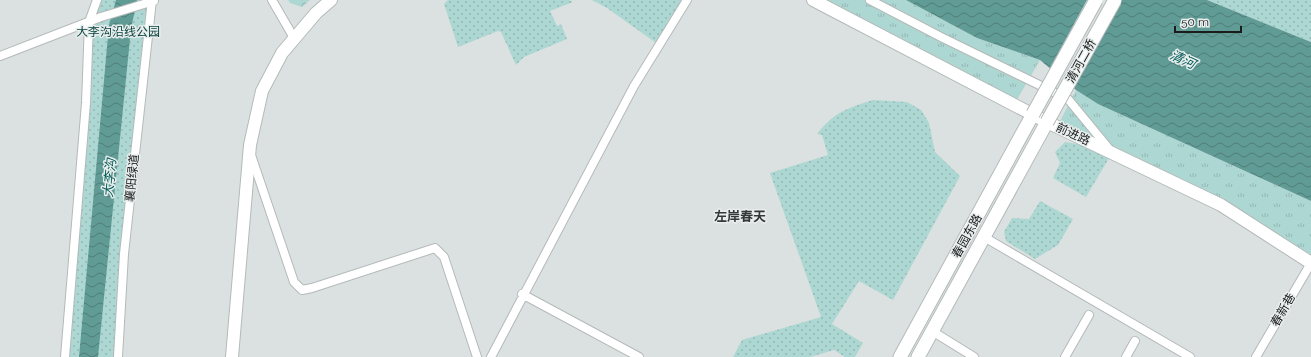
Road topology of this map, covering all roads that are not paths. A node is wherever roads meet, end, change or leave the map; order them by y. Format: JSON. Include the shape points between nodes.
{"nodes":[{"id":1,"x":97,"y":0,"type":"edge"},
{"id":2,"x":272,"y":0,"type":"edge"},
{"id":3,"x":331,"y":0,"type":"edge"},
{"id":4,"x":687,"y":0,"type":"edge"},
{"id":5,"x":813,"y":0,"type":"edge"},
{"id":6,"x":816,"y":0,"type":"edge"},
{"id":7,"x":870,"y":0,"type":"edge"},
{"id":8,"x":1096,"y":0,"type":"edge"},
{"id":9,"x":1115,"y":0,"type":"edge"},
{"id":10,"x":153,"y":1,"type":"edge"},
{"id":11,"x":831,"y":10,"type":"junction"},
{"id":12,"x":89,"y":22,"type":"junction"},
{"id":13,"x":294,"y":38,"type":"junction"},
{"id":14,"x":0,"y":56,"type":"edge"},
{"id":15,"x":1033,"y":114,"type":"junction"},
{"id":16,"x":1047,"y":122,"type":"junction"},
{"id":17,"x":250,"y":152,"type":"junction"},
{"id":18,"x":1114,"y":154,"type":"junction"},
{"id":19,"x":984,"y":237,"type":"junction"},
{"id":20,"x":1311,"y":263,"type":"edge"},
{"id":21,"x":522,"y":294,"type":"junction"},
{"id":22,"x":1089,"y":315,"type":"dead end"},
{"id":23,"x":932,"y":331,"type":"junction"},
{"id":24,"x":1135,"y":341,"type":"dead end"},
{"id":25,"x":65,"y":357,"type":"edge"},
{"id":26,"x":118,"y":357,"type":"edge"},
{"id":27,"x":232,"y":357,"type":"edge"},
{"id":28,"x":478,"y":357,"type":"edge"},
{"id":29,"x":491,"y":357,"type":"edge"},
{"id":30,"x":639,"y":357,"type":"edge"},
{"id":31,"x":900,"y":357,"type":"edge"},
{"id":32,"x":918,"y":357,"type":"edge"},
{"id":33,"x":974,"y":357,"type":"edge"},
{"id":34,"x":1066,"y":357,"type":"edge"},
{"id":35,"x":1126,"y":357,"type":"edge"},
{"id":36,"x":1190,"y":357,"type":"edge"},
{"id":37,"x":1256,"y":357,"type":"edge"}],
"edges":[{"from":1,"to":12,"type":"street"},
{"from":2,"to":13,"type":"street"},
{"from":3,"to":13,"type":"street"},
{"from":4,"to":21,"type":"street","via":[[634,86]]},
{"from":5,"to":11,"type":"street"},
{"from":6,"to":11,"type":"street"},
{"from":7,"to":18,"type":"street","via":[[1068,99]]},
{"from":8,"to":15,"type":"main road","name":"清河二桥","bridge":true},
{"from":9,"to":16,"type":"main road","name":"清河二桥","bridge":true},
{"from":10,"to":12,"type":"street"},
{"from":10,"to":26,"type":"street","name":"襄阳绿道","via":[[124,254]]},
{"from":11,"to":15,"type":"street","name":"前进路"},
{"from":12,"to":14,"type":"street"},
{"from":12,"to":25,"type":"street","via":[[86,103]]},
{"from":13,"to":17,"type":"street","via":[[282,53],[262,91]]},
{"from":15,"to":16,"type":"street","name":"前进路"},
{"from":15,"to":31,"type":"main road","name":"春园东路"},
{"from":16,"to":18,"type":"street","name":"前进路"},
{"from":16,"to":19,"type":"main road","name":"春园东路"},
{"from":17,"to":27,"type":"street"},
{"from":17,"to":28,"type":"street","via":[[294,282],[302,290],[435,248],[444,257]]},
{"from":18,"to":20,"type":"street","name":"前进路","via":[[1221,205]]},
{"from":19,"to":23,"type":"main road","name":"春园东路"},
{"from":19,"to":36,"type":"street"},
{"from":20,"to":37,"type":"street","name":"春新巷"},
{"from":21,"to":29,"type":"street"},
{"from":21,"to":30,"type":"street"},
{"from":22,"to":34,"type":"street"},
{"from":23,"to":32,"type":"main road","name":"春园东路"},
{"from":23,"to":33,"type":"street"},
{"from":24,"to":35,"type":"street"}]}
